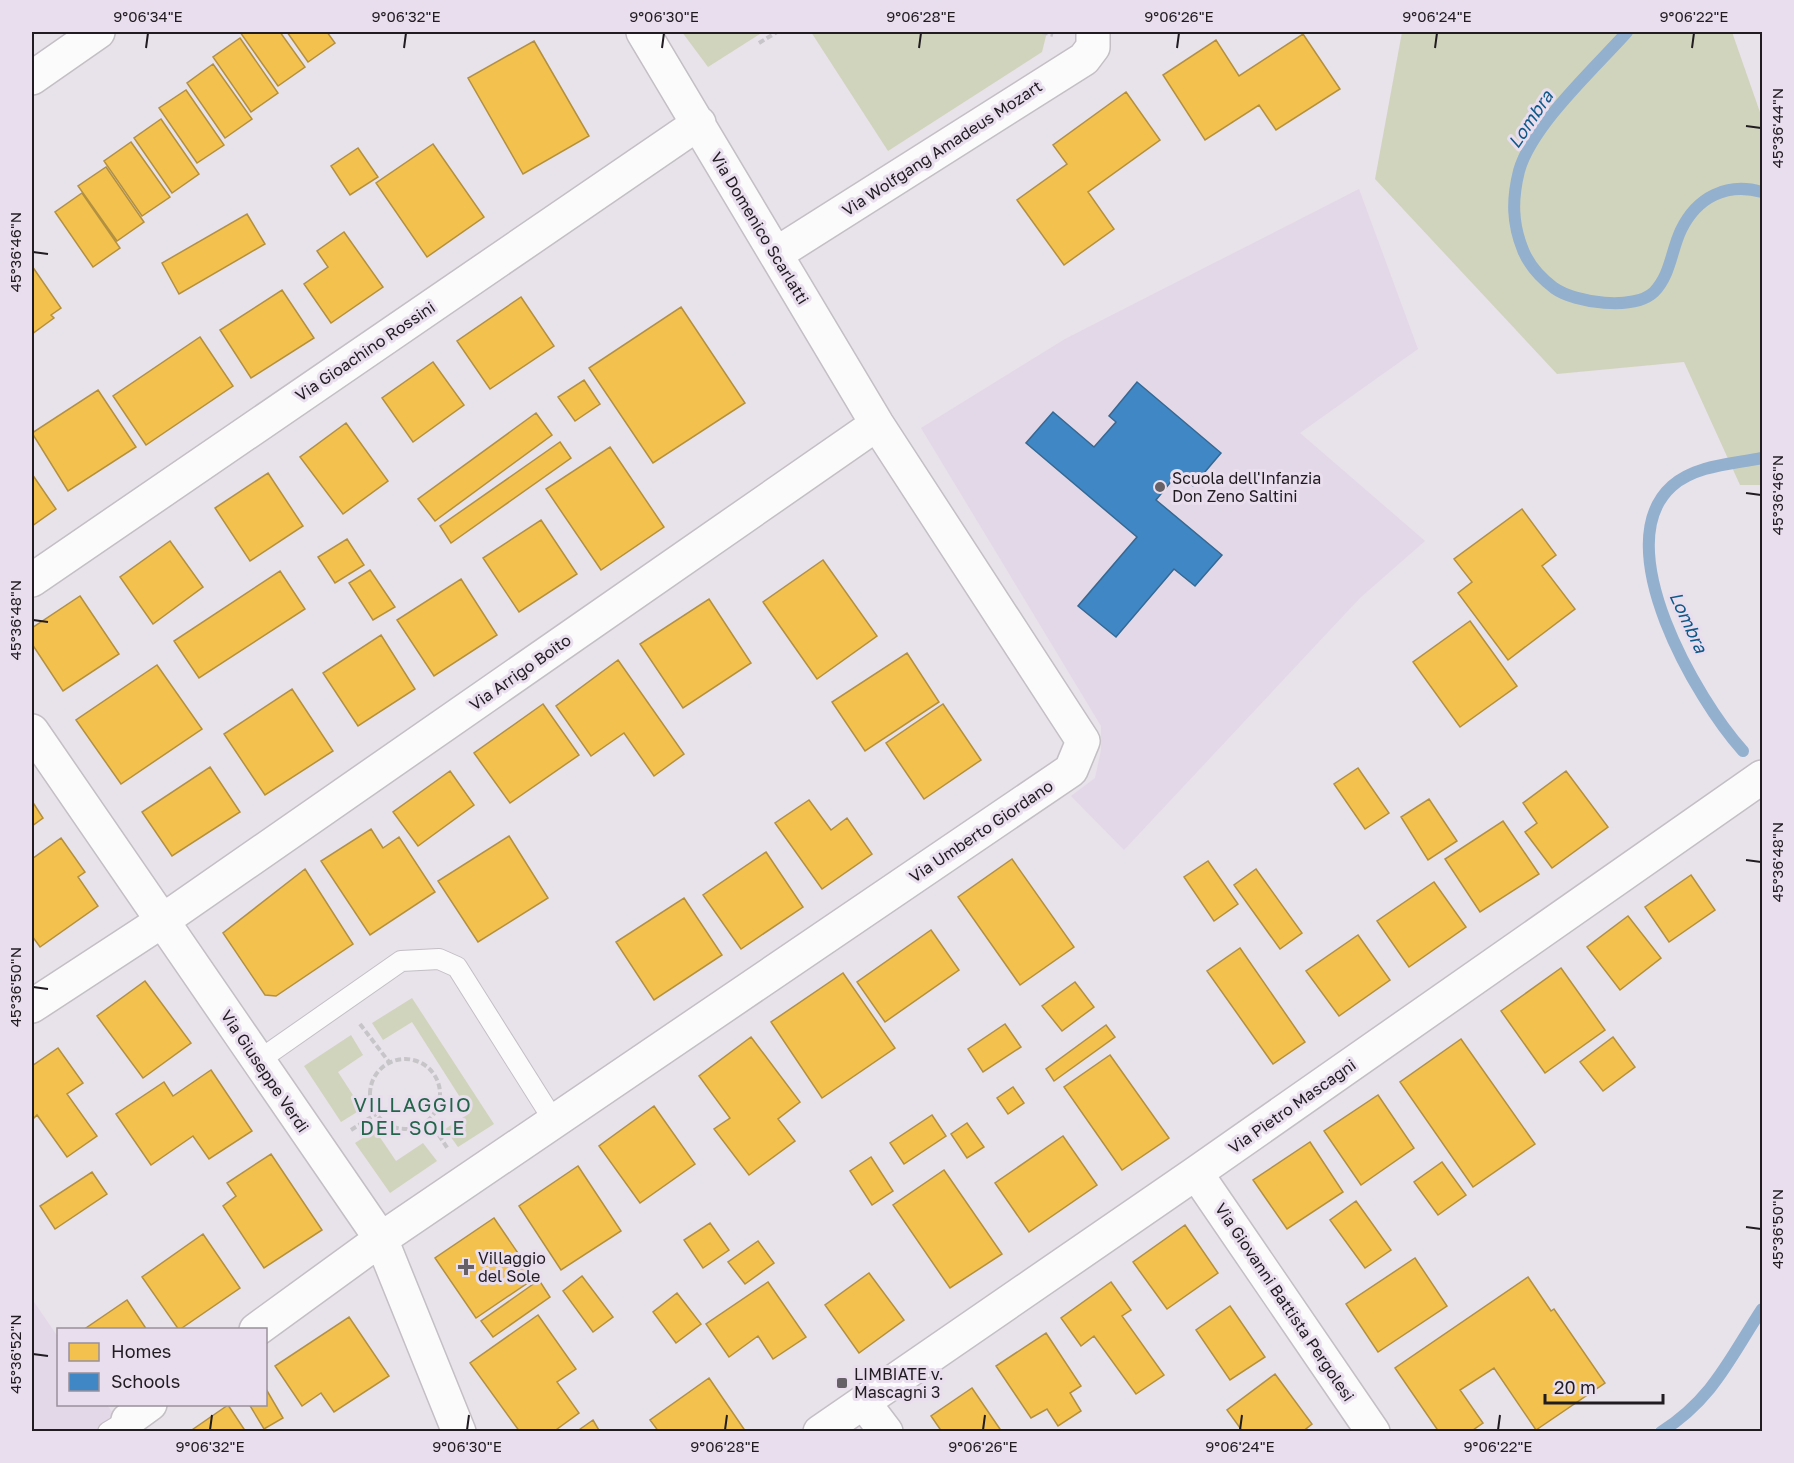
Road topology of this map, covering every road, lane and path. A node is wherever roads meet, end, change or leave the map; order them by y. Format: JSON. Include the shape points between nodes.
{"nodes":[{"id":1,"x":98,"y":32,"type":"edge"},
{"id":2,"x":643,"y":32,"type":"edge"},
{"id":3,"x":777,"y":32,"type":"edge"},
{"id":4,"x":1093,"y":32,"type":"edge"},
{"id":5,"x":759,"y":43,"type":"dead end"},
{"id":6,"x":32,"y":78,"type":"edge"},
{"id":7,"x":699,"y":123,"type":"junction"},
{"id":8,"x":776,"y":254,"type":"junction"},
{"id":9,"x":878,"y":424,"type":"junction"},
{"id":10,"x":32,"y":580,"type":"edge"},
{"id":11,"x":32,"y":731,"type":"edge"},
{"id":12,"x":1762,"y":777,"type":"edge"},
{"id":13,"x":162,"y":921,"type":"junction"},
{"id":14,"x":32,"y":1006,"type":"edge"},
{"id":15,"x":258,"y":1061,"type":"junction"},
{"id":16,"x":376,"y":1114,"type":"junction"},
{"id":17,"x":429,"y":1120,"type":"junction"},
{"id":18,"x":554,"y":1121,"type":"junction"},
{"id":19,"x":348,"y":1132,"type":"dead end"},
{"id":20,"x":450,"y":1152,"type":"dead end"},
{"id":21,"x":1196,"y":1173,"type":"junction"},
{"id":22,"x":381,"y":1239,"type":"junction"},
{"id":23,"x":257,"y":1328,"type":"edge"},
{"id":24,"x":864,"y":1403,"type":"junction"},
{"id":25,"x":459,"y":1431,"type":"edge"},
{"id":26,"x":820,"y":1431,"type":"edge"},
{"id":27,"x":885,"y":1431,"type":"edge"},
{"id":28,"x":1373,"y":1431,"type":"edge"}],
"edges":[{"from":1,"to":6,"type":"street"},
{"from":2,"to":7,"type":"street","name":"Via Domenico Scarlatti"},
{"from":3,"to":5,"type":"path"},
{"from":4,"to":8,"type":"street","name":"Via Wolfgang Amadeus Mozart","via":[[1093,47],[1084,58]]},
{"from":7,"to":8,"type":"street","name":"Via Domenico Scarlatti"},
{"from":7,"to":10,"type":"street","name":"Via Gioachino Rossini"},
{"from":8,"to":9,"type":"street","name":"Via Domenico Scarlatti"},
{"from":9,"to":13,"type":"street","name":"Via Arrigo Boito"},
{"from":9,"to":18,"type":"street","name":"Via Umberto Giordano","via":[[1083,741],[1071,770]]},
{"from":11,"to":13,"type":"street","name":"Via Giuseppe Verdi"},
{"from":12,"to":21,"type":"street","name":"Via Pietro Mascagni"},
{"from":13,"to":14,"type":"street","name":"Via Arrigo Boito"},
{"from":13,"to":15,"type":"street","name":"Via Giuseppe Verdi"},
{"from":15,"to":18,"type":"lane","via":[[401,961],[439,959],[457,967]]},
{"from":15,"to":22,"type":"street","name":"Via Giuseppe Verdi"},
{"from":16,"to":17,"type":"path","via":[[391,1127],[401,1129],[421,1126]]},
{"from":16,"to":17,"type":"path","via":[[369,1095],[374,1076],[389,1062],[409,1059],[427,1066],[439,1083],[440,1103]]},
{"from":16,"to":19,"type":"path"},
{"from":17,"to":20,"type":"path"},
{"from":18,"to":22,"type":"street"},
{"from":21,"to":24,"type":"street","name":"Via Pietro Mascagni"},
{"from":21,"to":28,"type":"street","name":"Via Giovanni Battista Pergolesi"},
{"from":22,"to":23,"type":"street"},
{"from":22,"to":25,"type":"street","name":"Via Giuseppe Verdi"},
{"from":24,"to":26,"type":"street","name":"Via Pietro Mascagni"},
{"from":24,"to":27,"type":"street"}]}
